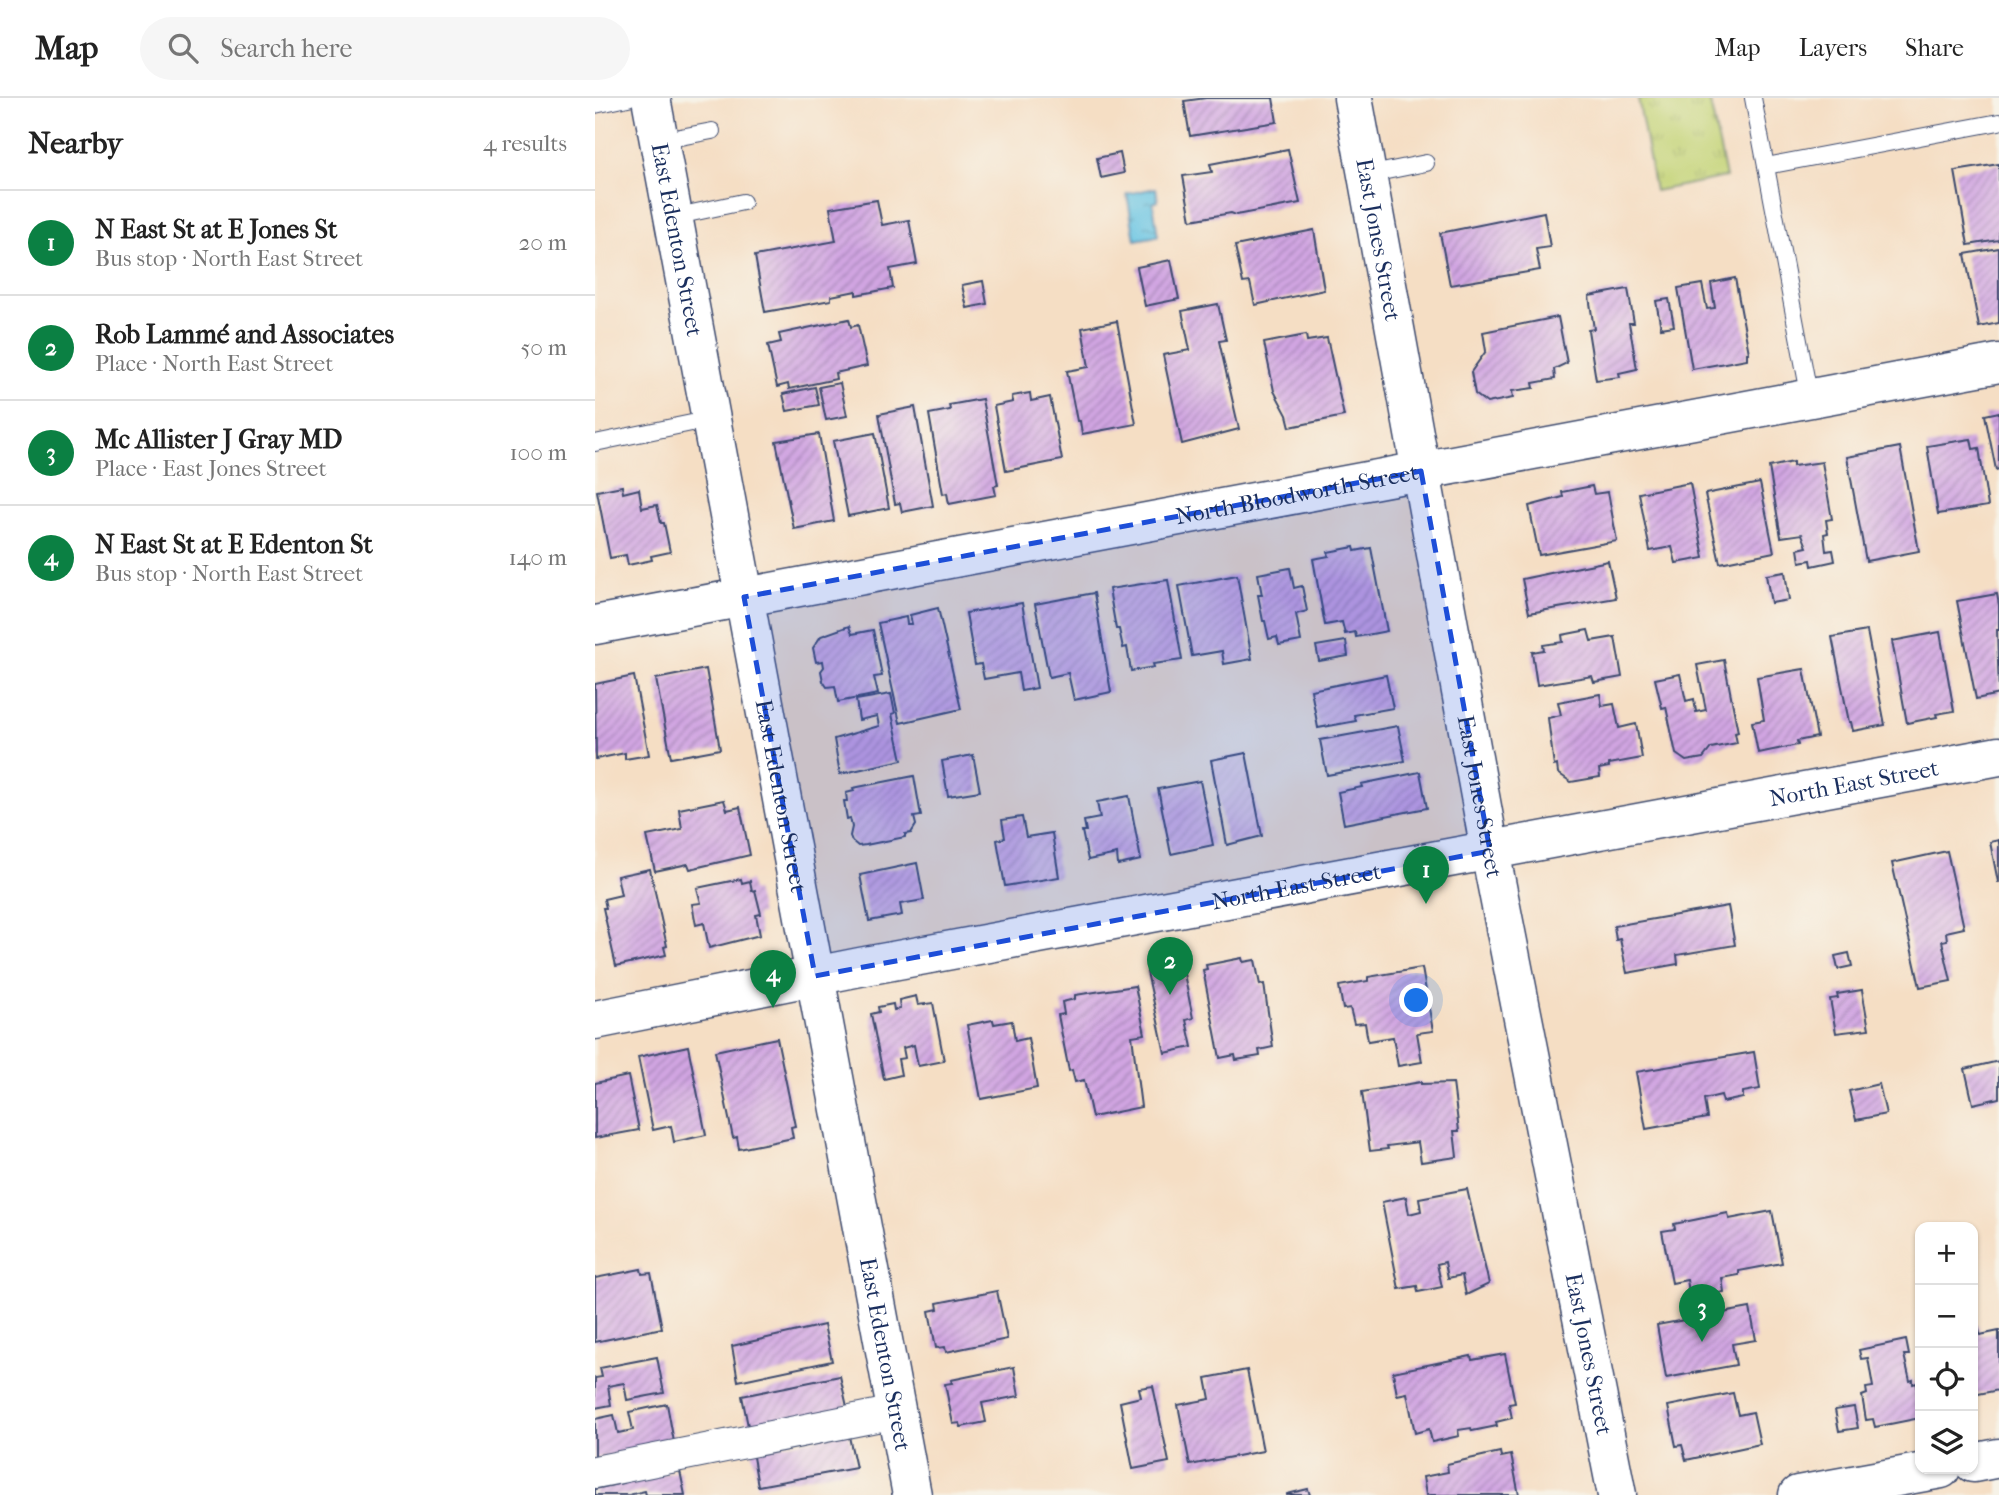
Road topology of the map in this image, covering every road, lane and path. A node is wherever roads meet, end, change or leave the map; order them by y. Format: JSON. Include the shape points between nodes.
{"nodes":[{"id":1,"x":628,"y":98,"type":"edge"},
{"id":2,"x":651,"y":98,"type":"edge"},
{"id":3,"x":1353,"y":98,"type":"edge"},
{"id":4,"x":1753,"y":98,"type":"edge"},
{"id":5,"x":595,"y":105,"type":"edge"},
{"id":6,"x":1999,"y":122,"type":"edge"},
{"id":7,"x":712,"y":131,"type":"dead end"},
{"id":8,"x":659,"y":141,"type":"junction"},
{"id":9,"x":1426,"y":163,"type":"dead end"},
{"id":10,"x":1766,"y":166,"type":"junction"},
{"id":11,"x":1367,"y":175,"type":"junction"},
{"id":12,"x":743,"y":202,"type":"dead end"},
{"id":13,"x":673,"y":217,"type":"junction"},
{"id":14,"x":1999,"y":363,"type":"edge"},
{"id":15,"x":1810,"y":399,"type":"junction"},
{"id":16,"x":711,"y":419,"type":"junction"},
{"id":17,"x":595,"y":443,"type":"edge"},
{"id":18,"x":1421,"y":471,"type":"junction"},
{"id":19,"x":744,"y":597,"type":"junction"},
{"id":20,"x":595,"y":625,"type":"edge"},
{"id":21,"x":1999,"y":756,"type":"edge"},
{"id":22,"x":1490,"y":851,"type":"junction"},
{"id":23,"x":815,"y":976,"type":"junction"},
{"id":24,"x":595,"y":1020,"type":"edge"},
{"id":25,"x":896,"y":1412,"type":"junction"},
{"id":26,"x":1999,"y":1458,"type":"edge"},
{"id":27,"x":1978,"y":1462,"type":"edge"},
{"id":28,"x":595,"y":1472,"type":"edge"},
{"id":29,"x":1915,"y":1474,"type":"edge"},
{"id":30,"x":912,"y":1495,"type":"edge"},
{"id":31,"x":1617,"y":1495,"type":"edge"},
{"id":32,"x":1798,"y":1495,"type":"edge"}],
"edges":[{"from":1,"to":5,"type":"lane"},
{"from":2,"to":8,"type":"street","name":"East Edenton Street"},
{"from":3,"to":11,"type":"street","name":"East Jones Street"},
{"from":4,"to":10,"type":"lane"},
{"from":6,"to":10,"type":"lane"},
{"from":7,"to":8,"type":"lane"},
{"from":8,"to":13,"type":"street","name":"East Edenton Street"},
{"from":9,"to":11,"type":"lane"},
{"from":10,"to":15,"type":"lane"},
{"from":11,"to":18,"type":"street","name":"East Jones Street"},
{"from":12,"to":13,"type":"lane"},
{"from":13,"to":16,"type":"street","name":"East Edenton Street"},
{"from":14,"to":15,"type":"street","name":"North Bloodworth Street"},
{"from":15,"to":18,"type":"street","name":"North Bloodworth Street"},
{"from":16,"to":17,"type":"lane"},
{"from":16,"to":19,"type":"street","name":"East Edenton Street"},
{"from":18,"to":19,"type":"street","name":"North Bloodworth Street"},
{"from":18,"to":22,"type":"street","name":"East Jones Street"},
{"from":19,"to":20,"type":"street","name":"North Bloodworth Street"},
{"from":19,"to":23,"type":"street","name":"East Edenton Street"},
{"from":21,"to":22,"type":"street","name":"North East Street"},
{"from":22,"to":23,"type":"street","name":"North East Street"},
{"from":22,"to":31,"type":"street","name":"East Jones Street"},
{"from":23,"to":24,"type":"street","name":"North East Street"},
{"from":23,"to":25,"type":"street","name":"East Edenton Street"},
{"from":25,"to":28,"type":"street"},
{"from":25,"to":30,"type":"street","name":"East Edenton Street"},
{"from":26,"to":27,"type":"street"},
{"from":29,"to":32,"type":"street"}]}
